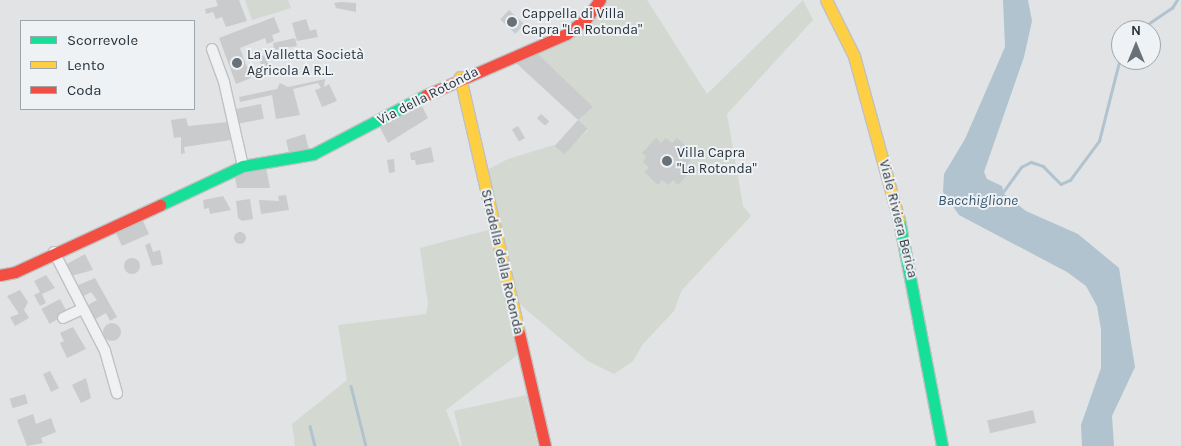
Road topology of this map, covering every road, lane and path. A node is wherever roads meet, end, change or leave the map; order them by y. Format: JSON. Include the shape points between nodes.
{"nodes":[{"id":1,"x":600,"y":0,"type":"edge"},
{"id":2,"x":826,"y":0,"type":"edge"},
{"id":3,"x":212,"y":49,"type":"dead end"},
{"id":4,"x":460,"y":77,"type":"junction"},
{"id":5,"x":243,"y":166,"type":"junction"},
{"id":6,"x":54,"y":252,"type":"junction"},
{"id":7,"x":0,"y":275,"type":"edge"},
{"id":8,"x":82,"y":309,"type":"junction"},
{"id":9,"x":63,"y":318,"type":"dead end"},
{"id":10,"x":117,"y":393,"type":"dead end"},
{"id":11,"x":545,"y":446,"type":"edge"},
{"id":12,"x":942,"y":446,"type":"edge"}],
"edges":[{"from":1,"to":4,"type":"street","name":"Via della Rotonda","via":[[586,19],[566,34]]},
{"from":2,"to":12,"type":"street","name":"Viale Riviera Berica","via":[[854,56],[878,134],[912,275]]},
{"from":3,"to":5,"type":"street","via":[[224,82]]},
{"from":4,"to":5,"type":"street","name":"Via della Rotonda","via":[[442,83],[313,154]]},
{"from":4,"to":11,"type":"street","name":"Stradella della Rotonda"},
{"from":5,"to":6,"type":"street","name":"Via della Rotonda"},
{"from":6,"to":7,"type":"street","name":"Via della Rotonda","via":[[16,272]]},
{"from":6,"to":8,"type":"street"},
{"from":8,"to":9,"type":"street"},
{"from":8,"to":10,"type":"street","via":[[105,351]]}]}
